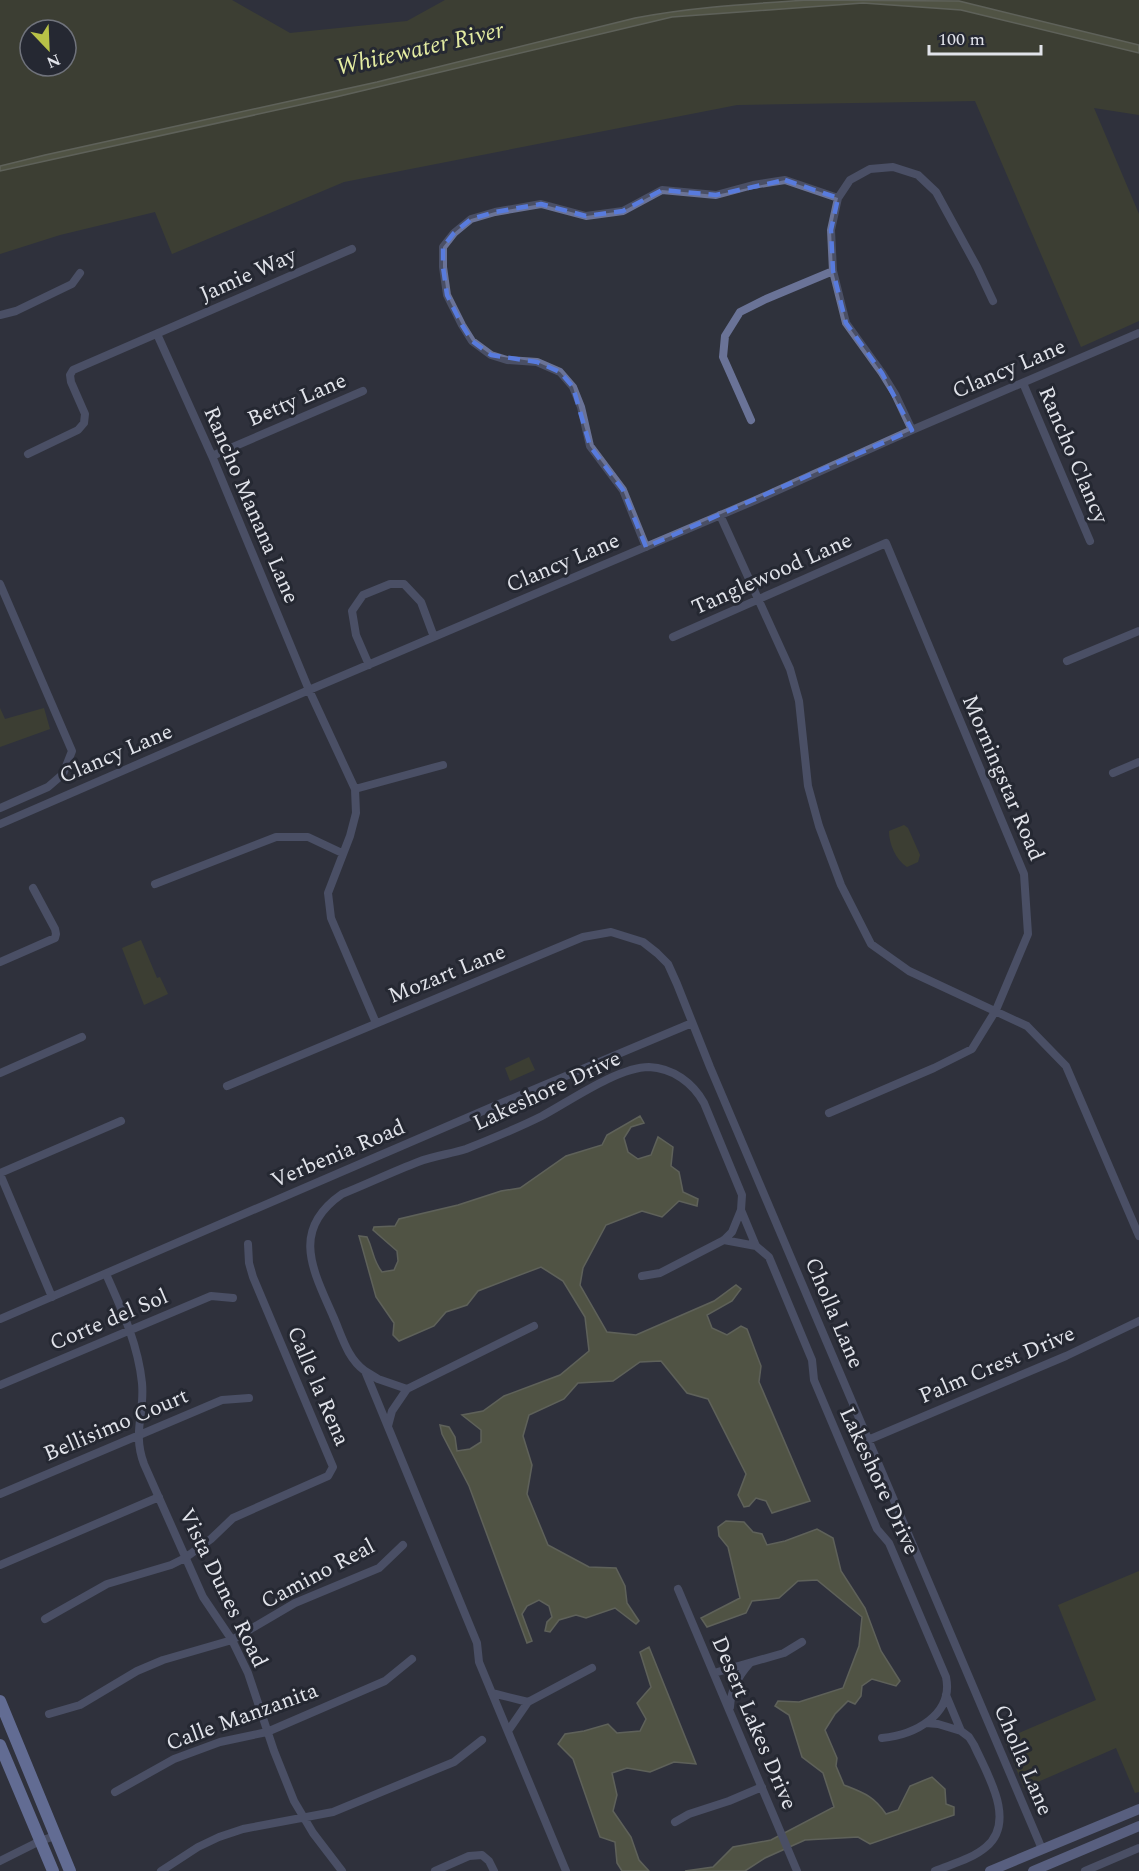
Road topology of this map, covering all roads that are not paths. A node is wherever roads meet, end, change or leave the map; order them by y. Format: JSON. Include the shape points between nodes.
{"nodes":[{"id":1,"x":838,"y":198,"type":"junction"},
{"id":2,"x":352,"y":249,"type":"dead end"},
{"id":3,"x":833,"y":271,"type":"junction"},
{"id":4,"x":80,"y":273,"type":"dead end"},
{"id":5,"x":993,"y":301,"type":"dead end"},
{"id":6,"x":0,"y":315,"type":"edge"},
{"id":7,"x":1139,"y":333,"type":"edge"},
{"id":8,"x":157,"y":334,"type":"junction"},
{"id":9,"x":1023,"y":383,"type":"junction"},
{"id":10,"x":363,"y":391,"type":"dead end"},
{"id":11,"x":751,"y":420,"type":"dead end"},
{"id":12,"x":912,"y":430,"type":"junction"},
{"id":13,"x":28,"y":454,"type":"dead end"},
{"id":14,"x":212,"y":456,"type":"junction"},
{"id":15,"x":720,"y":515,"type":"junction"},
{"id":16,"x":1090,"y":541,"type":"dead end"},
{"id":17,"x":886,"y":543,"type":"joint"},
{"id":18,"x":646,"y":547,"type":"junction"},
{"id":19,"x":0,"y":584,"type":"edge"},
{"id":20,"x":758,"y":600,"type":"junction"},
{"id":21,"x":1139,"y":631,"type":"edge"},
{"id":22,"x":434,"y":637,"type":"junction"},
{"id":23,"x":673,"y":637,"type":"dead end"},
{"id":24,"x":1067,"y":661,"type":"dead end"},
{"id":25,"x":369,"y":665,"type":"junction"},
{"id":26,"x":309,"y":690,"type":"junction"},
{"id":27,"x":1139,"y":762,"type":"edge"},
{"id":28,"x":443,"y":765,"type":"dead end"},
{"id":29,"x":1113,"y":773,"type":"dead end"},
{"id":30,"x":354,"y":789,"type":"junction"},
{"id":31,"x":0,"y":808,"type":"edge"},
{"id":32,"x":0,"y":824,"type":"edge"},
{"id":33,"x":342,"y":853,"type":"junction"},
{"id":34,"x":155,"y":884,"type":"dead end"},
{"id":35,"x":33,"y":888,"type":"dead end"},
{"id":36,"x":0,"y":962,"type":"edge"},
{"id":37,"x":996,"y":1010,"type":"junction"},
{"id":38,"x":376,"y":1023,"type":"junction"},
{"id":39,"x":692,"y":1023,"type":"junction"},
{"id":40,"x":82,"y":1037,"type":"dead end"},
{"id":41,"x":0,"y":1074,"type":"edge"},
{"id":42,"x":227,"y":1086,"type":"dead end"},
{"id":43,"x":829,"y":1113,"type":"dead end"},
{"id":44,"x":121,"y":1121,"type":"dead end"},
{"id":45,"x":0,"y":1174,"type":"edge"},
{"id":46,"x":741,"y":1210,"type":"junction"},
{"id":47,"x":1139,"y":1236,"type":"edge"},
{"id":48,"x":724,"y":1240,"type":"junction"},
{"id":49,"x":248,"y":1244,"type":"dead end"},
{"id":50,"x":756,"y":1246,"type":"junction"},
{"id":51,"x":106,"y":1274,"type":"junction"},
{"id":52,"x":642,"y":1276,"type":"dead end"},
{"id":53,"x":52,"y":1297,"type":"junction"},
{"id":54,"x":233,"y":1298,"type":"dead end"},
{"id":55,"x":0,"y":1319,"type":"edge"},
{"id":56,"x":1139,"y":1321,"type":"edge"},
{"id":57,"x":534,"y":1326,"type":"dead end"},
{"id":58,"x":130,"y":1330,"type":"junction"},
{"id":59,"x":365,"y":1371,"type":"junction"},
{"id":60,"x":0,"y":1385,"type":"edge"},
{"id":61,"x":407,"y":1389,"type":"junction"},
{"id":62,"x":249,"y":1398,"type":"dead end"},
{"id":63,"x":387,"y":1427,"type":"junction"},
{"id":64,"x":138,"y":1435,"type":"junction"},
{"id":65,"x":868,"y":1440,"type":"junction"},
{"id":66,"x":0,"y":1494,"type":"edge"},
{"id":67,"x":159,"y":1497,"type":"junction"},
{"id":68,"x":403,"y":1545,"type":"dead end"},
{"id":69,"x":185,"y":1558,"type":"junction"},
{"id":70,"x":0,"y":1565,"type":"edge"},
{"id":71,"x":678,"y":1589,"type":"dead end"},
{"id":72,"x":45,"y":1619,"type":"dead end"},
{"id":73,"x":232,"y":1640,"type":"junction"},
{"id":74,"x":802,"y":1642,"type":"dead end"},
{"id":75,"x":412,"y":1659,"type":"dead end"},
{"id":76,"x":750,"y":1663,"type":"junction"},
{"id":77,"x":592,"y":1668,"type":"dead end"},
{"id":78,"x":714,"y":1673,"type":"junction"},
{"id":79,"x":492,"y":1693,"type":"junction"},
{"id":80,"x":946,"y":1695,"type":"junction"},
{"id":81,"x":0,"y":1701,"type":"edge"},
{"id":82,"x":528,"y":1701,"type":"junction"},
{"id":83,"x":730,"y":1712,"type":"junction"},
{"id":84,"x":49,"y":1714,"type":"dead end"},
{"id":85,"x":927,"y":1723,"type":"junction"},
{"id":86,"x":508,"y":1731,"type":"junction"},
{"id":87,"x":961,"y":1731,"type":"junction"},
{"id":88,"x":267,"y":1732,"type":"junction"},
{"id":89,"x":882,"y":1738,"type":"dead end"},
{"id":90,"x":482,"y":1740,"type":"dead end"},
{"id":91,"x":0,"y":1745,"type":"edge"},
{"id":92,"x":762,"y":1787,"type":"junction"},
{"id":93,"x":115,"y":1792,"type":"dead end"},
{"id":94,"x":1139,"y":1809,"type":"edge"},
{"id":95,"x":304,"y":1819,"type":"junction"},
{"id":96,"x":675,"y":1822,"type":"dead end"},
{"id":97,"x":1139,"y":1826,"type":"edge"},
{"id":98,"x":55,"y":1836,"type":"junction"},
{"id":99,"x":40,"y":1841,"type":"junction"},
{"id":100,"x":1139,"y":1848,"type":"edge"},
{"id":101,"x":1042,"y":1849,"type":"junction"},
{"id":102,"x":0,"y":1862,"type":"edge"},
{"id":103,"x":53,"y":1871,"type":"edge"},
{"id":104,"x":70,"y":1871,"type":"edge"},
{"id":105,"x":162,"y":1871,"type":"edge"},
{"id":106,"x":342,"y":1871,"type":"edge"},
{"id":107,"x":435,"y":1871,"type":"edge"},
{"id":108,"x":494,"y":1871,"type":"edge"},
{"id":109,"x":566,"y":1871,"type":"edge"},
{"id":110,"x":797,"y":1871,"type":"edge"},
{"id":111,"x":935,"y":1871,"type":"edge"},
{"id":112,"x":990,"y":1871,"type":"edge"},
{"id":113,"x":1027,"y":1871,"type":"edge"},
{"id":114,"x":1033,"y":1871,"type":"edge"},
{"id":115,"x":1085,"y":1871,"type":"edge"}],
"edges":[{"from":1,"to":3,"type":"street","via":[[831,230]]},
{"from":1,"to":5,"type":"street","via":[[850,180],[870,169],[893,167],[918,175],[936,192]]},
{"from":1,"to":18,"type":"street","via":[[785,180],[716,195],[662,190],[623,211],[586,216],[542,204],[471,219],[443,247],[447,295],[472,341],[491,355],[537,362],[560,372],[573,387],[582,407],[590,446],[623,490]]},
{"from":2,"to":8,"type":"street","name":"Jamie Way"},
{"from":3,"to":11,"type":"street","via":[[740,312],[725,336],[723,357]]},
{"from":3,"to":12,"type":"street","via":[[846,323],[895,394]]},
{"from":4,"to":6,"type":"street","via":[[72,284]]},
{"from":7,"to":9,"type":"street","name":"Clancy Lane"},
{"from":8,"to":13,"type":"street","name":"Jamie Way","via":[[73,370],[70,382],[85,414],[84,423],[78,430]]},
{"from":8,"to":14,"type":"street","name":"Rancho Manana Lane"},
{"from":9,"to":12,"type":"street","name":"Clancy Lane"},
{"from":9,"to":16,"type":"street","name":"Rancho Clancy"},
{"from":10,"to":14,"type":"street","name":"Betty Lane"},
{"from":12,"to":15,"type":"street","name":"Clancy Lane"},
{"from":14,"to":26,"type":"street","name":"Rancho Manana Lane"},
{"from":15,"to":18,"type":"street","name":"Clancy Lane"},
{"from":15,"to":20,"type":"street"},
{"from":17,"to":20,"type":"street","name":"Tanglewood Lane"},
{"from":17,"to":37,"type":"street","name":"Morningstar Road","via":[[1024,874],[1028,934]]},
{"from":18,"to":22,"type":"street","name":"Clancy Lane"},
{"from":19,"to":31,"type":"street","via":[[72,751],[63,774],[48,787]]},
{"from":20,"to":23,"type":"street","name":"Tanglewood Lane"},
{"from":20,"to":37,"type":"street","via":[[790,669],[799,701],[808,786],[819,826],[841,885],[871,945],[909,971]]},
{"from":21,"to":24,"type":"street"},
{"from":22,"to":25,"type":"street","name":"Clancy Lane"},
{"from":22,"to":25,"type":"street","via":[[421,602],[404,584],[390,584],[363,595],[352,611],[356,635]]},
{"from":25,"to":26,"type":"street","name":"Clancy Lane"},
{"from":26,"to":30,"type":"street","name":"Mozart Lane"},
{"from":26,"to":32,"type":"street","name":"Clancy Lane"},
{"from":27,"to":29,"type":"street"},
{"from":28,"to":30,"type":"street"},
{"from":30,"to":33,"type":"street","name":"Mozart Lane","via":[[356,813]]},
{"from":33,"to":34,"type":"street","via":[[308,837],[276,837]]},
{"from":33,"to":38,"type":"street","name":"Mozart Lane","via":[[328,893],[331,918]]},
{"from":35,"to":36,"type":"street","via":[[55,929],[55,938]]},
{"from":37,"to":43,"type":"street","name":"Morningstar Road","via":[[972,1049]]},
{"from":37,"to":47,"type":"street","via":[[1027,1026],[1066,1066]]},
{"from":38,"to":39,"type":"street","name":"Mozart Lane","via":[[583,937],[611,932],[643,942],[668,964]]},
{"from":38,"to":42,"type":"street"},
{"from":39,"to":51,"type":"street","name":"Verbenia Road"},
{"from":39,"to":65,"type":"street","name":"Cholla Lane"},
{"from":40,"to":41,"type":"street"},
{"from":44,"to":45,"type":"street"},
{"from":45,"to":53,"type":"street"},
{"from":46,"to":48,"type":"street","via":[[732,1232]]},
{"from":46,"to":50,"type":"street","name":"Lakeshore Drive"},
{"from":46,"to":59,"type":"street","name":"Lakeshore Drive","via":[[742,1195],[704,1103],[690,1084],[666,1070],[650,1067],[608,1080],[541,1116],[465,1149],[420,1161],[330,1202],[310,1236],[313,1269],[350,1357]]},
{"from":48,"to":50,"type":"street"},
{"from":48,"to":52,"type":"street","via":[[660,1273]]},
{"from":49,"to":69,"type":"street","name":"Calle la Rena","via":[[253,1277],[333,1467],[328,1476],[233,1518]]},
{"from":50,"to":80,"type":"street","name":"Lakeshore Drive","via":[[769,1257],[812,1360],[814,1380],[946,1677]]},
{"from":51,"to":53,"type":"street","name":"Verbenia Road"},
{"from":51,"to":58,"type":"street","name":"Vista Dunes Road"},
{"from":53,"to":55,"type":"street","name":"Verbenia Road"},
{"from":54,"to":58,"type":"street","name":"Corte del Sol","via":[[211,1296]]},
{"from":56,"to":65,"type":"street","name":"Palm Crest Drive"},
{"from":57,"to":61,"type":"street"},
{"from":58,"to":60,"type":"street","name":"Corte del Sol"},
{"from":58,"to":64,"type":"street","name":"Vista Dunes Road","via":[[142,1384]]},
{"from":59,"to":61,"type":"street"},
{"from":59,"to":63,"type":"street","name":"Lakeshore Drive"},
{"from":61,"to":63,"type":"street"},
{"from":62,"to":64,"type":"street","name":"Bellisimo Court","via":[[222,1400]]},
{"from":63,"to":79,"type":"street","name":"Lakeshore Drive","via":[[477,1643],[479,1662]]},
{"from":64,"to":66,"type":"street","name":"Bellisimo Court"},
{"from":64,"to":67,"type":"street","name":"Vista Dunes Road","via":[[140,1451]]},
{"from":65,"to":101,"type":"street","name":"Cholla Lane"},
{"from":67,"to":69,"type":"street","name":"Vista Dunes Road"},
{"from":67,"to":70,"type":"street"},
{"from":68,"to":73,"type":"street","name":"Camino Real","via":[[379,1568],[295,1602]]},
{"from":69,"to":72,"type":"street","name":"Calle la Rena","via":[[107,1584]]},
{"from":69,"to":73,"type":"street","name":"Vista Dunes Road","via":[[203,1597]]},
{"from":71,"to":78,"type":"street","name":"Desert Lakes Drive"},
{"from":73,"to":84,"type":"street","name":"Camino Real","via":[[163,1660],[80,1705]]},
{"from":73,"to":88,"type":"street","name":"Vista Dunes Road","via":[[248,1673]]},
{"from":74,"to":76,"type":"street","via":[[784,1653]]},
{"from":75,"to":88,"type":"street","name":"Calle Manzanita","via":[[386,1681]]},
{"from":76,"to":78,"type":"street"},
{"from":76,"to":83,"type":"street","via":[[735,1684]]},
{"from":77,"to":82,"type":"street"},
{"from":78,"to":83,"type":"street","name":"Desert Lakes Drive"},
{"from":79,"to":82,"type":"street"},
{"from":79,"to":86,"type":"street","name":"Lakeshore Drive"},
{"from":80,"to":85,"type":"street","via":[[940,1711]]},
{"from":80,"to":87,"type":"street","name":"Lakeshore Drive"},
{"from":81,"to":98,"type":"main road"},
{"from":82,"to":86,"type":"street"},
{"from":83,"to":92,"type":"street","name":"Desert Lakes Drive"},
{"from":85,"to":87,"type":"street"},
{"from":85,"to":89,"type":"street","via":[[898,1736]]},
{"from":86,"to":109,"type":"street","name":"Lakeshore Drive"},
{"from":87,"to":111,"type":"street","name":"Lakeshore Drive","via":[[974,1745],[997,1799],[1000,1819],[987,1846]]},
{"from":88,"to":93,"type":"street","name":"Calle Manzanita","via":[[220,1742],[174,1759]]},
{"from":88,"to":95,"type":"street","name":"Vista Dunes Road"},
{"from":90,"to":95,"type":"street","via":[[453,1762],[333,1812]]},
{"from":91,"to":99,"type":"main road"},
{"from":92,"to":96,"type":"street"},
{"from":92,"to":110,"type":"street","name":"Desert Lakes Drive"},
{"from":94,"to":101,"type":"main road"},
{"from":95,"to":105,"type":"street","via":[[219,1837]]},
{"from":95,"to":106,"type":"street","name":"Vista Dunes Road"},
{"from":97,"to":114,"type":"main road"},
{"from":98,"to":99,"type":"street"},
{"from":98,"to":104,"type":"main road"},
{"from":99,"to":102,"type":"street"},
{"from":99,"to":103,"type":"main road"},
{"from":100,"to":115,"type":"street"},
{"from":101,"to":112,"type":"main road"},
{"from":101,"to":113,"type":"main road","via":[[1044,1858]]},
{"from":107,"to":108,"type":"street","via":[[469,1856],[482,1855]]}]}
